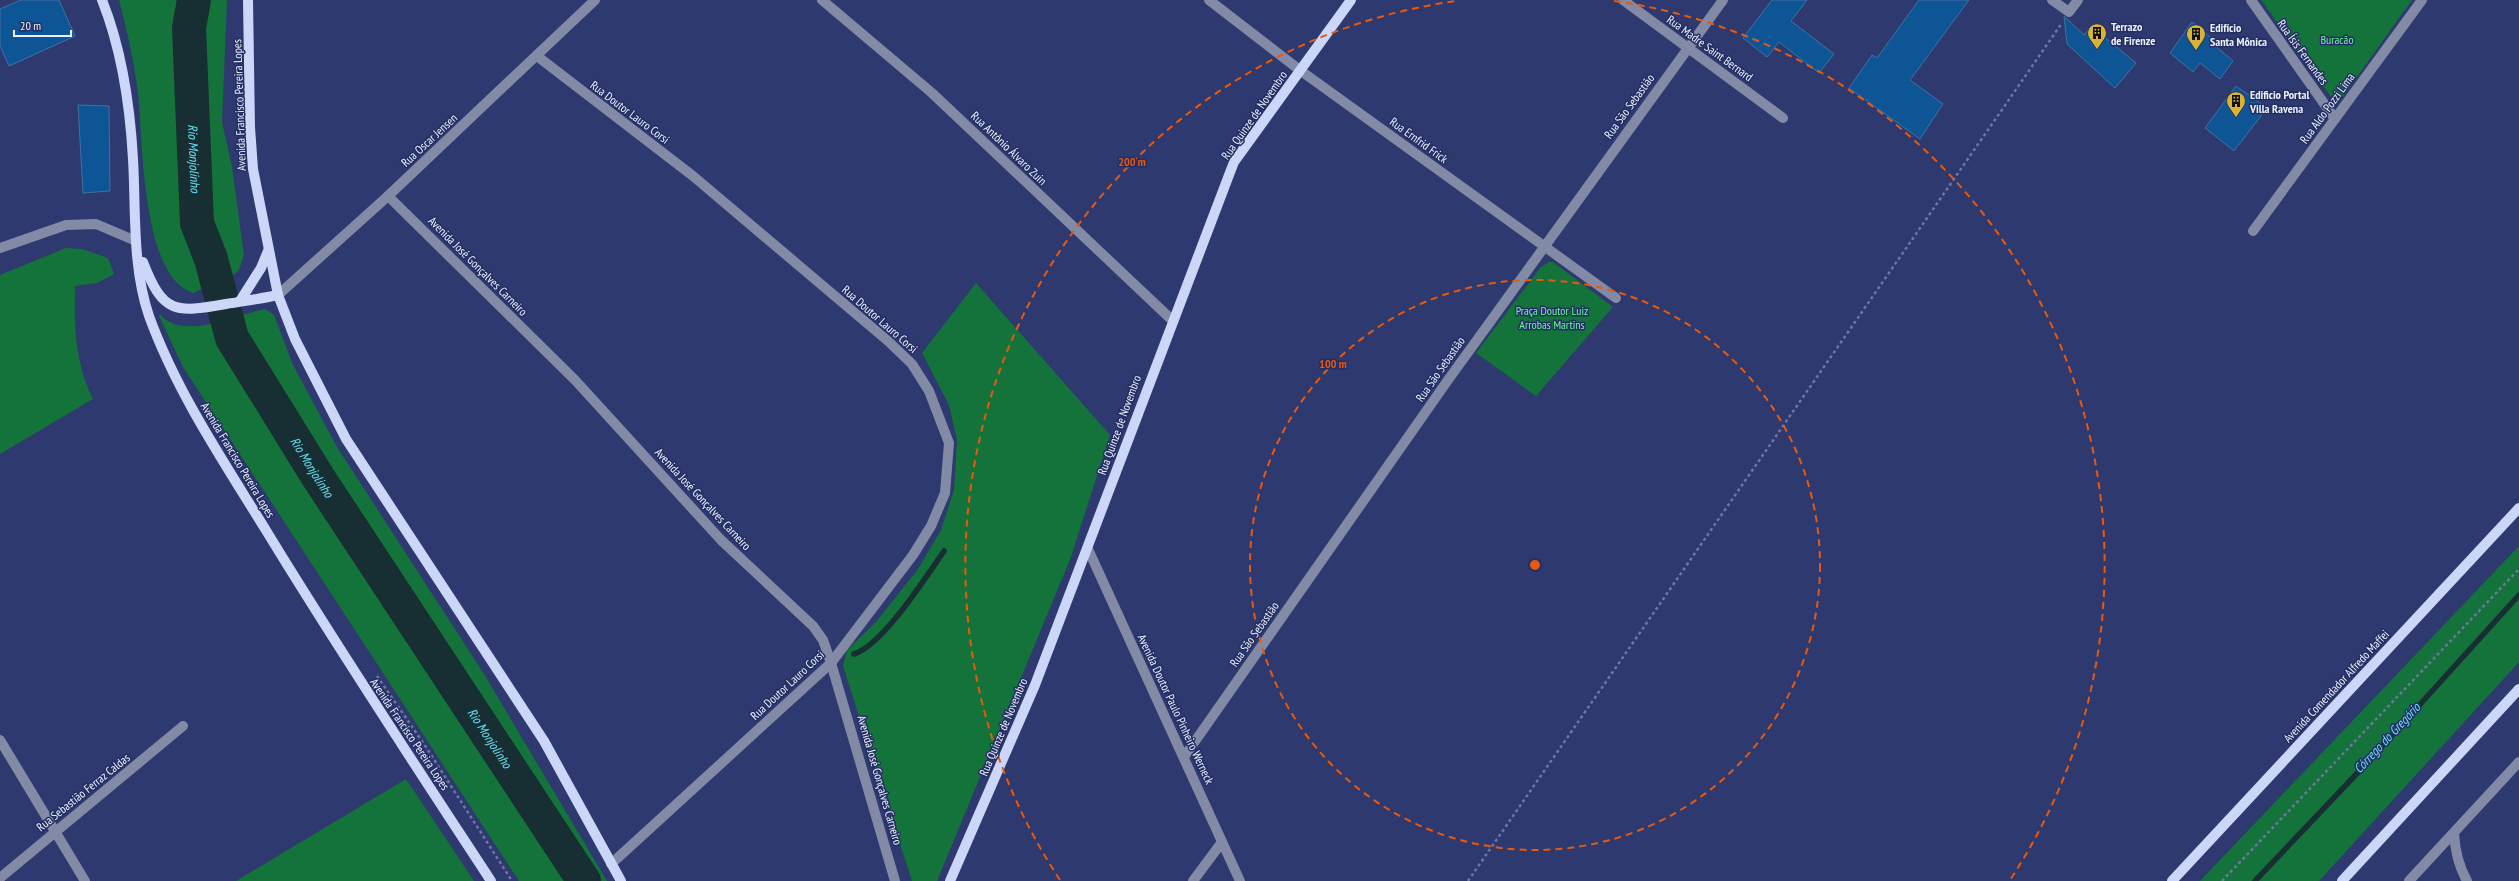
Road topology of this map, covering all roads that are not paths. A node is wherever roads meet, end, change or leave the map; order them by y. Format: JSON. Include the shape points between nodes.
{"nodes":[{"id":1,"x":102,"y":0,"type":"edge"},
{"id":2,"x":248,"y":0,"type":"edge"},
{"id":3,"x":595,"y":0,"type":"edge"},
{"id":4,"x":822,"y":0,"type":"edge"},
{"id":5,"x":1209,"y":0,"type":"edge"},
{"id":6,"x":1351,"y":0,"type":"edge"},
{"id":7,"x":1623,"y":0,"type":"edge"},
{"id":8,"x":1723,"y":0,"type":"edge"},
{"id":9,"x":2052,"y":0,"type":"edge"},
{"id":10,"x":2078,"y":0,"type":"edge"},
{"id":11,"x":2250,"y":0,"type":"edge"},
{"id":12,"x":2422,"y":0,"type":"edge"},
{"id":13,"x":1687,"y":48,"type":"junction"},
{"id":14,"x":537,"y":56,"type":"junction"},
{"id":15,"x":1301,"y":71,"type":"junction"},
{"id":16,"x":1783,"y":118,"type":"dead end"},
{"id":17,"x":2335,"y":119,"type":"junction"},
{"id":18,"x":388,"y":196,"type":"junction"},
{"id":19,"x":2253,"y":231,"type":"dead end"},
{"id":20,"x":136,"y":241,"type":"junction"},
{"id":21,"x":0,"y":248,"type":"edge"},
{"id":22,"x":1543,"y":248,"type":"junction"},
{"id":23,"x":268,"y":251,"type":"junction"},
{"id":24,"x":278,"y":294,"type":"junction"},
{"id":25,"x":1616,"y":298,"type":"dead end"},
{"id":26,"x":240,"y":301,"type":"junction"},
{"id":27,"x":1173,"y":321,"type":"junction"},
{"id":28,"x":2519,"y":508,"type":"edge"},
{"id":29,"x":1088,"y":549,"type":"junction"},
{"id":30,"x":831,"y":663,"type":"junction"},
{"id":31,"x":2519,"y":689,"type":"edge"},
{"id":32,"x":183,"y":726,"type":"dead end"},
{"id":33,"x":0,"y":740,"type":"edge"},
{"id":34,"x":1184,"y":757,"type":"junction"},
{"id":35,"x":2519,"y":762,"type":"edge"},
{"id":36,"x":56,"y":830,"type":"junction"},
{"id":37,"x":2454,"y":833,"type":"junction"},
{"id":38,"x":1222,"y":842,"type":"junction"},
{"id":39,"x":612,"y":864,"type":"junction"},
{"id":40,"x":0,"y":878,"type":"edge"},
{"id":41,"x":85,"y":881,"type":"edge"},
{"id":42,"x":491,"y":881,"type":"edge"},
{"id":43,"x":621,"y":881,"type":"edge"},
{"id":44,"x":895,"y":881,"type":"edge"},
{"id":45,"x":950,"y":881,"type":"edge"},
{"id":46,"x":1193,"y":881,"type":"edge"},
{"id":47,"x":1240,"y":881,"type":"edge"},
{"id":48,"x":2172,"y":881,"type":"edge"},
{"id":49,"x":2342,"y":881,"type":"edge"},
{"id":50,"x":2409,"y":881,"type":"edge"},
{"id":51,"x":2467,"y":881,"type":"edge"}],
"edges":[{"from":1,"to":20,"type":"main road","name":"Avenida Francisco Pereira Lopes","via":[[114,31],[125,88],[133,156]]},
{"from":2,"to":23,"type":"main road","name":"Avenida Francisco Pereira Lopes","via":[[251,134],[254,169]]},
{"from":3,"to":14,"type":"street","name":"Rua Oscar Jensen"},
{"from":4,"to":27,"type":"street","name":"Rua Antônio Álvaro Zuin","via":[[932,93]]},
{"from":5,"to":15,"type":"street","name":"Rua Ernfrid Frick"},
{"from":6,"to":15,"type":"main road","name":"Rua Quinze de Novembro"},
{"from":7,"to":13,"type":"street","name":"Rua Madre Saint Bernard"},
{"from":8,"to":13,"type":"street","name":"Rua São Sebastião"},
{"from":9,"to":10,"type":"street","via":[[2069,12]]},
{"from":11,"to":17,"type":"street","name":"Rua Ísis Fernandes"},
{"from":12,"to":17,"type":"street","name":"Rua Aldo Pozzi Lima"},
{"from":13,"to":16,"type":"street","name":"Rua Madre Saint Bernard"},
{"from":13,"to":22,"type":"street","name":"Rua São Sebastião"},
{"from":14,"to":18,"type":"street","name":"Rua Oscar Jensen"},
{"from":14,"to":30,"type":"street","name":"Rua Doutor Lauro Corsi","via":[[692,176],[882,336],[912,364],[929,391],[949,442],[945,493],[931,526],[913,555]]},
{"from":15,"to":22,"type":"street","name":"Rua Ernfrid Frick"},
{"from":15,"to":27,"type":"main road","name":"Rua Quinze de Novembro","via":[[1234,162]]},
{"from":17,"to":19,"type":"street","name":"Rua Aldo Pozzi Lima"},
{"from":18,"to":24,"type":"street","name":"Rua Oscar Jensen"},
{"from":18,"to":30,"type":"street","name":"Avenida José Gonçalves Carneiro","via":[[575,380],[721,540],[814,626],[823,640]]},
{"from":20,"to":21,"type":"street","via":[[96,224],[66,225]]},
{"from":20,"to":26,"type":"main road","via":[[156,292],[167,302],[188,310]]},
{"from":20,"to":42,"type":"main road","name":"Avenida Francisco Pereira Lopes","via":[[148,313],[169,365],[195,415],[350,668]]},
{"from":22,"to":25,"type":"street","name":"Rua Ernfrid Frick"},
{"from":22,"to":34,"type":"street","name":"Rua São Sebastião"},
{"from":23,"to":24,"type":"main road","name":"Avenida Francisco Pereira Lopes"},
{"from":23,"to":26,"type":"main road","via":[[261,268]]},
{"from":24,"to":26,"type":"main road","via":[[253,301]]},
{"from":24,"to":39,"type":"main road","name":"Avenida Francisco Pereira Lopes","via":[[302,353],[346,439],[540,735]]},
{"from":27,"to":29,"type":"main road","name":"Rua Quinze de Novembro"},
{"from":28,"to":48,"type":"main road","name":"Avenida Comendador Alfredo Maffei"},
{"from":29,"to":34,"type":"street","name":"Avenida Doutor Paulo Pinheiro Werneck"},
{"from":29,"to":45,"type":"main road","name":"Rua Quinze de Novembro","via":[[1035,685]]},
{"from":30,"to":39,"type":"street","name":"Rua Doutor Lauro Corsi"},
{"from":30,"to":44,"type":"street","name":"Avenida José Gonçalves Carneiro"},
{"from":31,"to":49,"type":"main road"},
{"from":32,"to":36,"type":"street","name":"Rua Sebastião Ferraz Caldas"},
{"from":33,"to":36,"type":"street"},
{"from":34,"to":38,"type":"street","name":"Avenida Doutor Paulo Pinheiro Werneck"},
{"from":35,"to":37,"type":"street"},
{"from":36,"to":40,"type":"street","name":"Rua Sebastião Ferraz Caldas"},
{"from":36,"to":41,"type":"street"},
{"from":37,"to":50,"type":"street"},
{"from":37,"to":51,"type":"street","via":[[2455,852]]},
{"from":38,"to":46,"type":"street"},
{"from":38,"to":47,"type":"street","name":"Avenida Doutor Paulo Pinheiro Werneck"},
{"from":39,"to":43,"type":"main road","name":"Avenida Francisco Pereira Lopes"}]}
